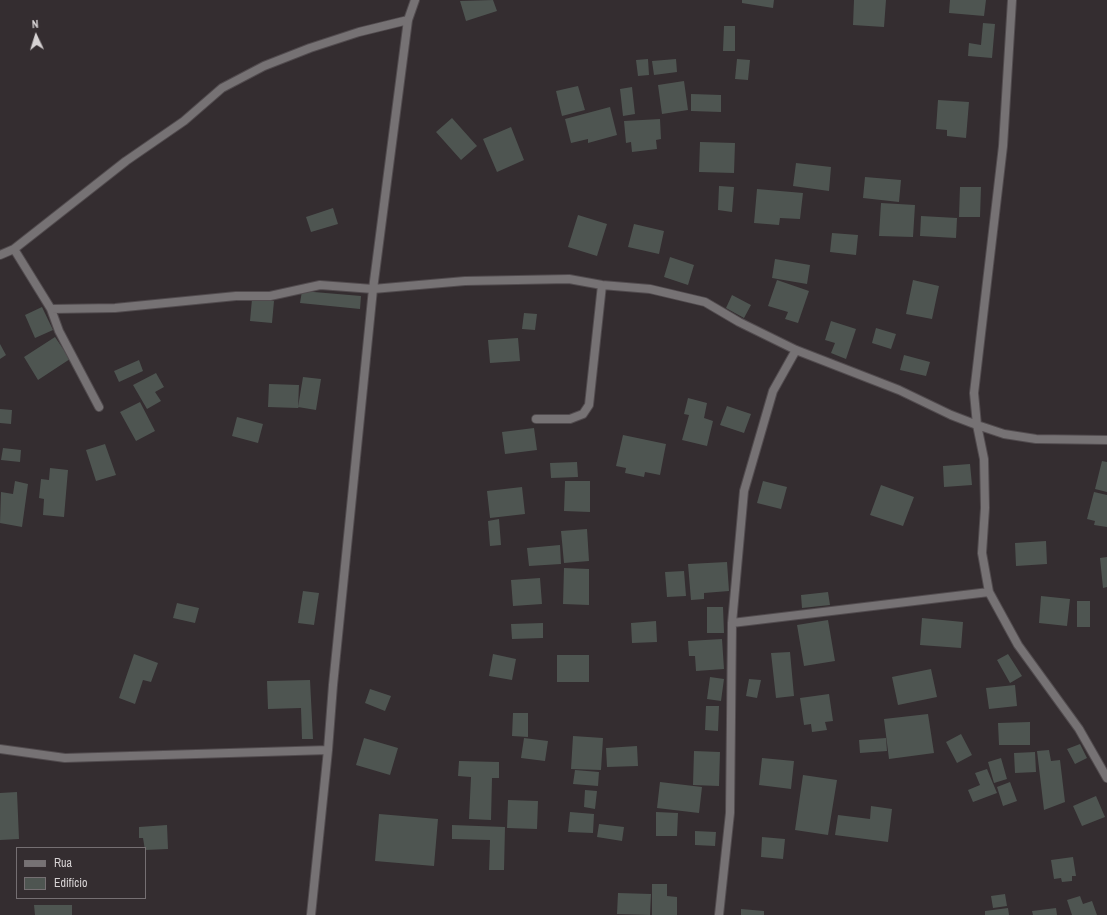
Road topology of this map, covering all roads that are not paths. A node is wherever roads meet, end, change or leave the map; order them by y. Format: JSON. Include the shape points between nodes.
{"nodes":[{"id":1,"x":415,"y":0,"type":"edge"},
{"id":2,"x":1012,"y":0,"type":"edge"},
{"id":3,"x":408,"y":20,"type":"junction"},
{"id":4,"x":14,"y":249,"type":"junction"},
{"id":5,"x":0,"y":255,"type":"edge"},
{"id":6,"x":602,"y":285,"type":"junction"},
{"id":7,"x":373,"y":289,"type":"junction"},
{"id":8,"x":52,"y":309,"type":"junction"},
{"id":9,"x":796,"y":350,"type":"junction"},
{"id":10,"x":99,"y":406,"type":"dead end"},
{"id":11,"x":536,"y":419,"type":"dead end"},
{"id":12,"x":977,"y":425,"type":"junction"},
{"id":13,"x":1107,"y":440,"type":"edge"},
{"id":14,"x":989,"y":592,"type":"junction"},
{"id":15,"x":732,"y":623,"type":"junction"},
{"id":16,"x":0,"y":749,"type":"edge"},
{"id":17,"x":328,"y":750,"type":"junction"},
{"id":18,"x":1107,"y":778,"type":"edge"},
{"id":19,"x":310,"y":915,"type":"edge"},
{"id":20,"x":719,"y":915,"type":"edge"}],
"edges":[{"from":1,"to":3,"type":"street"},
{"from":2,"to":12,"type":"street","via":[[1003,146],[974,392]]},
{"from":3,"to":4,"type":"street","via":[[310,48],[264,66],[222,88],[184,120],[126,161]]},
{"from":3,"to":7,"type":"street"},
{"from":4,"to":5,"type":"street"},
{"from":4,"to":8,"type":"street"},
{"from":6,"to":7,"type":"street","via":[[569,279],[465,281]]},
{"from":6,"to":9,"type":"street","via":[[650,289],[705,302]]},
{"from":6,"to":11,"type":"street","via":[[589,405],[583,414],[570,419]]},
{"from":7,"to":8,"type":"street","via":[[320,285],[270,296],[236,296],[115,308]]},
{"from":7,"to":17,"type":"street"},
{"from":8,"to":10,"type":"street","via":[[59,331]]},
{"from":9,"to":12,"type":"street","via":[[899,390]]},
{"from":9,"to":15,"type":"street","via":[[773,391],[744,491]]},
{"from":12,"to":13,"type":"street","via":[[1004,434],[1036,439]]},
{"from":12,"to":14,"type":"street","via":[[984,459],[985,508],[982,553]]},
{"from":14,"to":15,"type":"street"},
{"from":14,"to":18,"type":"street","via":[[1018,644],[1079,729]]},
{"from":15,"to":20,"type":"street","via":[[730,813]]},
{"from":16,"to":17,"type":"street","via":[[65,758]]},
{"from":17,"to":19,"type":"street"}]}
